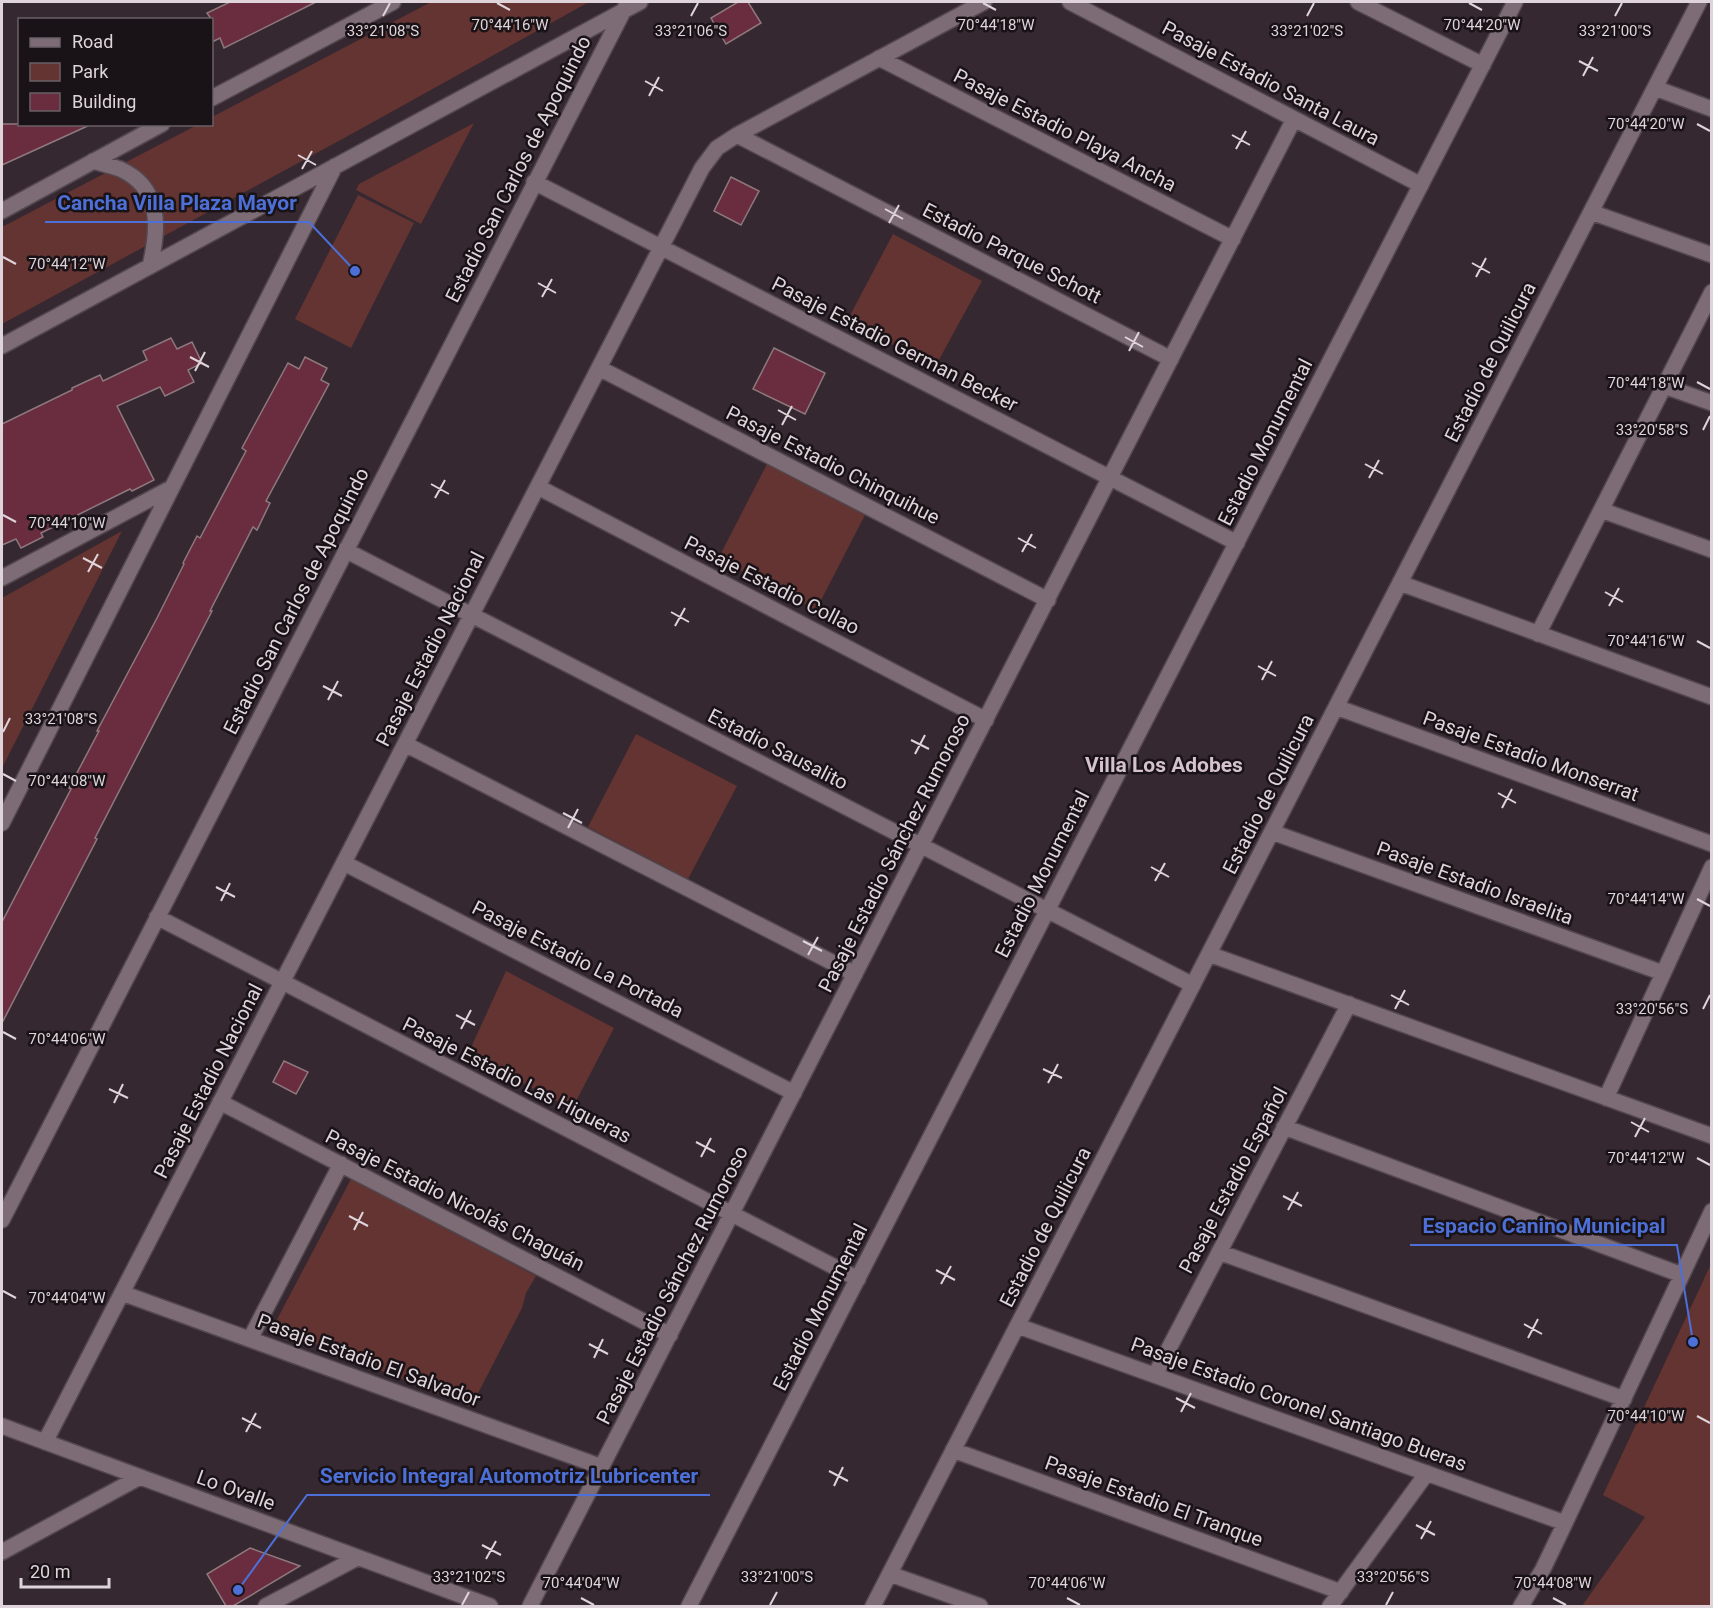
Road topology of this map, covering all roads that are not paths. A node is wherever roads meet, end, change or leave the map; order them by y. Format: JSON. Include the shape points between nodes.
{"nodes":[{"id":1,"x":393,"y":2,"type":"edge"},
{"id":2,"x":639,"y":2,"type":"edge"},
{"id":3,"x":984,"y":2,"type":"edge"},
{"id":4,"x":1070,"y":2,"type":"edge"},
{"id":5,"x":1358,"y":2,"type":"edge"},
{"id":6,"x":1515,"y":2,"type":"edge"},
{"id":7,"x":1699,"y":2,"type":"edge"},
{"id":8,"x":626,"y":6,"type":"edge"},
{"id":9,"x":879,"y":58,"type":"junction"},
{"id":10,"x":1483,"y":65,"type":"junction"},
{"id":11,"x":1655,"y":88,"type":"junction"},
{"id":12,"x":213,"y":97,"type":"edge"},
{"id":13,"x":1712,"y":109,"type":"edge"},
{"id":14,"x":1294,"y":119,"type":"junction"},
{"id":15,"x":158,"y":126,"type":"edge"},
{"id":16,"x":737,"y":135,"type":"junction"},
{"id":17,"x":93,"y":161,"type":"junction"},
{"id":18,"x":335,"y":166,"type":"junction"},
{"id":19,"x":534,"y":182,"type":"junction"},
{"id":20,"x":1421,"y":185,"type":"junction"},
{"id":21,"x":2,"y":211,"type":"edge"},
{"id":22,"x":1591,"y":212,"type":"junction"},
{"id":23,"x":1233,"y":239,"type":"junction"},
{"id":24,"x":661,"y":247,"type":"junction"},
{"id":25,"x":1712,"y":255,"type":"edge"},
{"id":26,"x":150,"y":266,"type":"junction"},
{"id":27,"x":1712,"y":292,"type":"edge"},
{"id":28,"x":2,"y":346,"type":"edge"},
{"id":29,"x":1171,"y":358,"type":"junction"},
{"id":30,"x":599,"y":368,"type":"junction"},
{"id":31,"x":1664,"y":386,"type":"junction"},
{"id":32,"x":1712,"y":403,"type":"edge"},
{"id":33,"x":1110,"y":478,"type":"junction"},
{"id":34,"x":538,"y":487,"type":"junction"},
{"id":35,"x":171,"y":488,"type":"junction"},
{"id":36,"x":1601,"y":510,"type":"junction"},
{"id":37,"x":1237,"y":543,"type":"junction"},
{"id":38,"x":345,"y":550,"type":"junction"},
{"id":39,"x":1712,"y":550,"type":"edge"},
{"id":40,"x":2,"y":578,"type":"edge"},
{"id":41,"x":1400,"y":583,"type":"junction"},
{"id":42,"x":1048,"y":600,"type":"junction"},
{"id":43,"x":471,"y":615,"type":"junction"},
{"id":44,"x":1538,"y":634,"type":"junction"},
{"id":45,"x":1712,"y":697,"type":"edge"},
{"id":46,"x":1336,"y":707,"type":"junction"},
{"id":47,"x":986,"y":720,"type":"junction"},
{"id":48,"x":405,"y":744,"type":"junction"},
{"id":49,"x":2,"y":822,"type":"edge"},
{"id":50,"x":1272,"y":832,"type":"junction"},
{"id":51,"x":1712,"y":844,"type":"edge"},
{"id":52,"x":921,"y":846,"type":"junction"},
{"id":53,"x":344,"y":862,"type":"junction"},
{"id":54,"x":1712,"y":867,"type":"edge"},
{"id":55,"x":1047,"y":910,"type":"junction"},
{"id":56,"x":157,"y":917,"type":"junction"},
{"id":57,"x":1209,"y":954,"type":"junction"},
{"id":58,"x":1663,"y":973,"type":"junction"},
{"id":59,"x":855,"y":974,"type":"junction"},
{"id":60,"x":282,"y":982,"type":"junction"},
{"id":61,"x":1193,"y":985,"type":"junction"},
{"id":62,"x":1349,"y":1005,"type":"junction"},
{"id":63,"x":794,"y":1093,"type":"junction"},
{"id":64,"x":1606,"y":1098,"type":"junction"},
{"id":65,"x":220,"y":1102,"type":"junction"},
{"id":66,"x":1284,"y":1128,"type":"junction"},
{"id":67,"x":1712,"y":1136,"type":"edge"},
{"id":68,"x":341,"y":1164,"type":"junction"},
{"id":69,"x":1712,"y":1211,"type":"edge"},
{"id":70,"x":732,"y":1214,"type":"junction"},
{"id":71,"x":2,"y":1220,"type":"edge"},
{"id":72,"x":1219,"y":1252,"type":"junction"},
{"id":73,"x":1682,"y":1275,"type":"junction"},
{"id":74,"x":858,"y":1279,"type":"junction"},
{"id":75,"x":122,"y":1293,"type":"junction"},
{"id":76,"x":1018,"y":1326,"type":"junction"},
{"id":77,"x":670,"y":1335,"type":"junction"},
{"id":78,"x":250,"y":1339,"type":"junction"},
{"id":79,"x":1155,"y":1375,"type":"junction"},
{"id":80,"x":1624,"y":1398,"type":"junction"},
{"id":81,"x":2,"y":1426,"type":"edge"},
{"id":82,"x":45,"y":1442,"type":"junction"},
{"id":83,"x":953,"y":1450,"type":"junction"},
{"id":84,"x":602,"y":1467,"type":"junction"},
{"id":85,"x":1427,"y":1473,"type":"junction"},
{"id":86,"x":140,"y":1477,"type":"junction"},
{"id":87,"x":1565,"y":1523,"type":"junction"},
{"id":88,"x":2,"y":1552,"type":"edge"},
{"id":89,"x":357,"y":1558,"type":"junction"},
{"id":90,"x":890,"y":1574,"type":"junction"},
{"id":91,"x":1341,"y":1592,"type":"junction"},
{"id":92,"x":266,"y":1606,"type":"edge"},
{"id":93,"x":490,"y":1606,"type":"edge"},
{"id":94,"x":530,"y":1606,"type":"edge"},
{"id":95,"x":689,"y":1606,"type":"edge"},
{"id":96,"x":873,"y":1606,"type":"edge"},
{"id":97,"x":980,"y":1606,"type":"edge"},
{"id":98,"x":1330,"y":1606,"type":"edge"},
{"id":99,"x":1521,"y":1606,"type":"edge"}],
"edges":[{"from":1,"to":12,"type":"street"},
{"from":2,"to":8,"type":"street"},
{"from":3,"to":9,"type":"street","name":"Pasaje Estadio Nacional"},
{"from":4,"to":14,"type":"street","name":"Pasaje Estadio Santa Laura"},
{"from":5,"to":10,"type":"street"},
{"from":6,"to":10,"type":"street","name":"Estadio Monumental"},
{"from":7,"to":11,"type":"street","name":"Estadio de Quilicura"},
{"from":8,"to":18,"type":"street"},
{"from":8,"to":19,"type":"street","name":"Estadio San Carlos de Apoquindo"},
{"from":9,"to":16,"type":"street","name":"Pasaje Estadio Nacional"},
{"from":9,"to":23,"type":"street","name":"Pasaje Estadio Playa Ancha"},
{"from":10,"to":20,"type":"street","name":"Estadio Monumental"},
{"from":11,"to":13,"type":"street"},
{"from":11,"to":22,"type":"street","name":"Estadio de Quilicura"},
{"from":14,"to":20,"type":"street","name":"Pasaje Estadio Santa Laura"},
{"from":14,"to":23,"type":"street","name":"Pasaje Estadio Sánchez Rumoroso"},
{"from":15,"to":17,"type":"street"},
{"from":16,"to":24,"type":"street","name":"Pasaje Estadio Nacional","via":[[717,148],[702,168]]},
{"from":16,"to":29,"type":"street","name":"Estadio Parque Schott"},
{"from":17,"to":21,"type":"street"},
{"from":17,"to":26,"type":"street","via":[[120,169],[138,180],[152,198],[156,221]]},
{"from":18,"to":26,"type":"street"},
{"from":18,"to":35,"type":"street"},
{"from":19,"to":24,"type":"street","name":"Pasaje Estadio German Becker"},
{"from":19,"to":38,"type":"street","name":"Estadio San Carlos de Apoquindo"},
{"from":20,"to":37,"type":"street","name":"Estadio Monumental"},
{"from":22,"to":25,"type":"street"},
{"from":22,"to":41,"type":"street","name":"Estadio de Quilicura"},
{"from":23,"to":29,"type":"street","name":"Pasaje Estadio Sánchez Rumoroso"},
{"from":24,"to":30,"type":"street","name":"Pasaje Estadio Nacional"},
{"from":24,"to":33,"type":"street","name":"Pasaje Estadio German Becker"},
{"from":26,"to":28,"type":"street"},
{"from":27,"to":31,"type":"street"},
{"from":29,"to":33,"type":"street","name":"Pasaje Estadio Sánchez Rumoroso"},
{"from":30,"to":34,"type":"street","name":"Pasaje Estadio Nacional"},
{"from":30,"to":42,"type":"street","name":"Pasaje Estadio Chinquihue"},
{"from":31,"to":32,"type":"street"},
{"from":31,"to":36,"type":"street"},
{"from":33,"to":37,"type":"street","name":"Pasaje Estadio German Becker"},
{"from":33,"to":42,"type":"street","name":"Pasaje Estadio Sánchez Rumoroso"},
{"from":34,"to":43,"type":"street","name":"Pasaje Estadio Nacional"},
{"from":34,"to":47,"type":"street","name":"Pasaje Estadio Collao"},
{"from":35,"to":40,"type":"street"},
{"from":35,"to":49,"type":"street"},
{"from":36,"to":39,"type":"street"},
{"from":36,"to":44,"type":"street"},
{"from":37,"to":55,"type":"street","name":"Estadio Monumental"},
{"from":38,"to":43,"type":"street","name":"Estadio Sausalito"},
{"from":38,"to":56,"type":"street","name":"Estadio San Carlos de Apoquindo"},
{"from":41,"to":44,"type":"street"},
{"from":41,"to":46,"type":"street","name":"Estadio de Quilicura"},
{"from":42,"to":47,"type":"street","name":"Pasaje Estadio Sánchez Rumoroso"},
{"from":43,"to":48,"type":"street","name":"Pasaje Estadio Nacional"},
{"from":43,"to":52,"type":"street","name":"Estadio Sausalito"},
{"from":44,"to":45,"type":"street"},
{"from":46,"to":50,"type":"street","name":"Estadio de Quilicura"},
{"from":46,"to":51,"type":"street","name":"Pasaje Estadio Monserrat"},
{"from":47,"to":52,"type":"street","name":"Pasaje Estadio Sánchez Rumoroso"},
{"from":48,"to":53,"type":"street","name":"Pasaje Estadio Nacional"},
{"from":48,"to":59,"type":"street"},
{"from":50,"to":57,"type":"street","name":"Estadio de Quilicura"},
{"from":50,"to":58,"type":"street","name":"Pasaje Estadio Israelita"},
{"from":52,"to":55,"type":"street","name":"Estadio Sausalito"},
{"from":52,"to":59,"type":"street","name":"Pasaje Estadio Sánchez Rumoroso"},
{"from":53,"to":60,"type":"street","name":"Pasaje Estadio Nacional"},
{"from":53,"to":63,"type":"street","name":"Pasaje Estadio La Portada"},
{"from":54,"to":58,"type":"street"},
{"from":55,"to":61,"type":"street","name":"Estadio Sausalito"},
{"from":55,"to":74,"type":"street","name":"Estadio Monumental"},
{"from":56,"to":60,"type":"street","name":"Pasaje Estadio Las Higueras"},
{"from":56,"to":71,"type":"street","name":"Estadio San Carlos de Apoquindo"},
{"from":57,"to":61,"type":"street","name":"Estadio de Quilicura"},
{"from":57,"to":62,"type":"street"},
{"from":58,"to":64,"type":"street"},
{"from":59,"to":63,"type":"street","name":"Pasaje Estadio Sánchez Rumoroso"},
{"from":60,"to":65,"type":"street","name":"Pasaje Estadio Nacional"},
{"from":60,"to":70,"type":"street","name":"Pasaje Estadio Las Higueras"},
{"from":61,"to":76,"type":"street","name":"Estadio de Quilicura"},
{"from":62,"to":64,"type":"street"},
{"from":62,"to":66,"type":"street","name":"Pasaje Estadio Español"},
{"from":63,"to":70,"type":"street","name":"Pasaje Estadio Sánchez Rumoroso"},
{"from":64,"to":67,"type":"street"},
{"from":65,"to":68,"type":"street","name":"Pasaje Estadio Nicolás Chaguán"},
{"from":65,"to":75,"type":"street","name":"Pasaje Estadio Nacional"},
{"from":66,"to":72,"type":"street","name":"Pasaje Estadio Español"},
{"from":66,"to":73,"type":"street"},
{"from":68,"to":77,"type":"street","name":"Pasaje Estadio Nicolás Chaguán"},
{"from":68,"to":78,"type":"street"},
{"from":69,"to":73,"type":"street"},
{"from":70,"to":74,"type":"street","name":"Pasaje Estadio Las Higueras"},
{"from":70,"to":77,"type":"street","name":"Pasaje Estadio Sánchez Rumoroso"},
{"from":72,"to":79,"type":"street","name":"Pasaje Estadio Español"},
{"from":72,"to":80,"type":"street"},
{"from":73,"to":80,"type":"street"},
{"from":74,"to":95,"type":"street","name":"Estadio Monumental"},
{"from":75,"to":78,"type":"street","name":"Pasaje Estadio El Salvador"},
{"from":75,"to":82,"type":"street","name":"Pasaje Estadio Nacional"},
{"from":76,"to":79,"type":"street","name":"Pasaje Estadio Coronel Santiago Bueras"},
{"from":76,"to":83,"type":"street","name":"Estadio de Quilicura"},
{"from":77,"to":84,"type":"street","name":"Pasaje Estadio Sánchez Rumoroso"},
{"from":78,"to":84,"type":"street","name":"Pasaje Estadio El Salvador"},
{"from":79,"to":85,"type":"street","name":"Pasaje Estadio Coronel Santiago Bueras"},
{"from":80,"to":87,"type":"street"},
{"from":81,"to":82,"type":"street","name":"Lo Ovalle"},
{"from":82,"to":86,"type":"street","name":"Lo Ovalle"},
{"from":83,"to":90,"type":"street","name":"Estadio de Quilicura"},
{"from":83,"to":91,"type":"street","name":"Pasaje Estadio El Tranque"},
{"from":84,"to":94,"type":"street","name":"Pasaje Estadio Sánchez Rumoroso"},
{"from":85,"to":87,"type":"street","name":"Pasaje Estadio Coronel Santiago Bueras"},
{"from":85,"to":91,"type":"street"},
{"from":86,"to":88,"type":"street"},
{"from":86,"to":89,"type":"street","name":"Lo Ovalle"},
{"from":87,"to":99,"type":"street"},
{"from":89,"to":92,"type":"street"},
{"from":89,"to":93,"type":"street","name":"Lo Ovalle"},
{"from":90,"to":96,"type":"street","name":"Estadio de Quilicura"},
{"from":90,"to":97,"type":"street"},
{"from":91,"to":98,"type":"street"}]}
